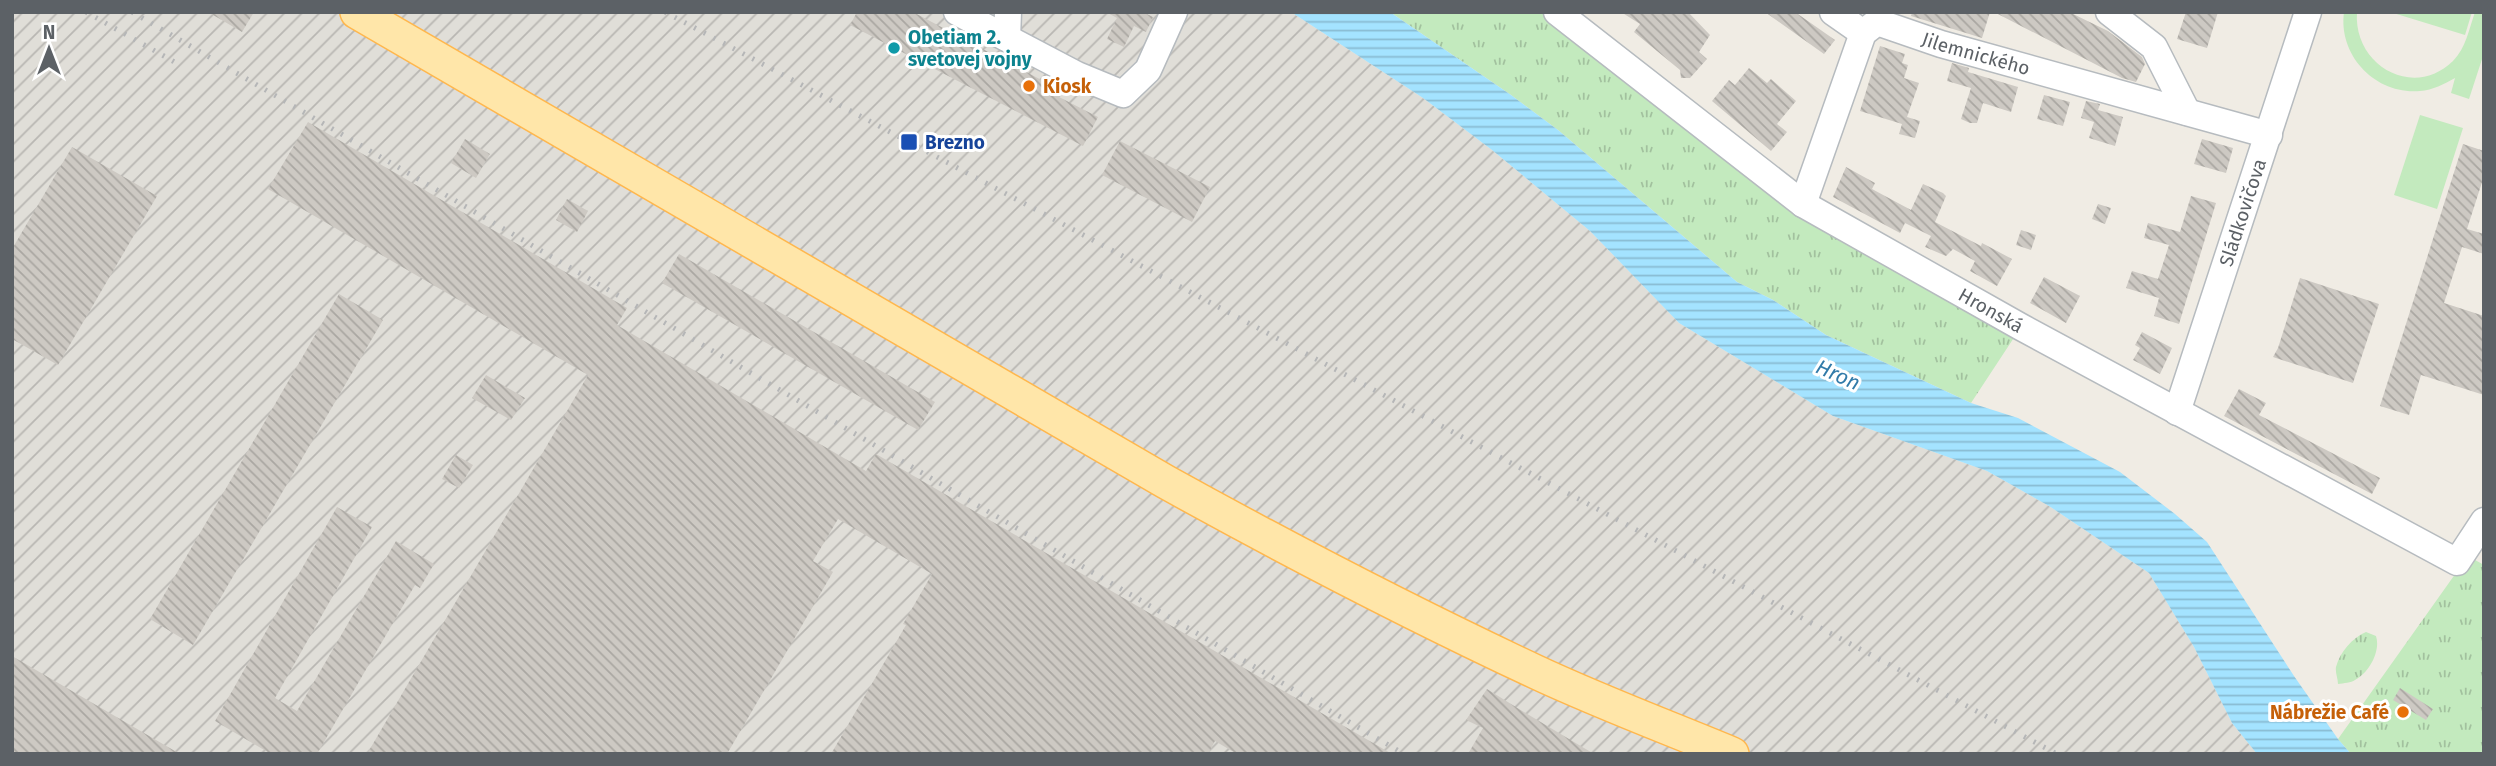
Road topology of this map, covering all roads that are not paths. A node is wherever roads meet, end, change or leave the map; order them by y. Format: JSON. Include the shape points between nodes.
{"nodes":[{"id":1,"x":357,"y":12,"type":"edge"},
{"id":2,"x":957,"y":12,"type":"edge"},
{"id":3,"x":1008,"y":12,"type":"edge"},
{"id":4,"x":1174,"y":12,"type":"edge"},
{"id":5,"x":1557,"y":12,"type":"edge"},
{"id":6,"x":1833,"y":12,"type":"edge"},
{"id":7,"x":2109,"y":12,"type":"edge"},
{"id":8,"x":2308,"y":12,"type":"edge"},
{"id":9,"x":1863,"y":33,"type":"junction"},
{"id":10,"x":1007,"y":38,"type":"junction"},
{"id":11,"x":2187,"y":112,"type":"junction"},
{"id":12,"x":2269,"y":135,"type":"junction"},
{"id":13,"x":1803,"y":204,"type":"junction"},
{"id":14,"x":2178,"y":412,"type":"junction"},
{"id":15,"x":2484,"y":521,"type":"edge"},
{"id":16,"x":1732,"y":754,"type":"edge"}],
"edges":[{"from":1,"to":16,"type":"main road","via":[[1263,536],[1538,673]]},
{"from":2,"to":10,"type":"street"},
{"from":3,"to":10,"type":"street"},
{"from":4,"to":10,"type":"street","via":[[1148,70],[1123,94]]},
{"from":5,"to":13,"type":"street","name":"Hronská"},
{"from":6,"to":9,"type":"street"},
{"from":7,"to":11,"type":"street","via":[[2154,47]]},
{"from":8,"to":12,"type":"street","name":"Sládkovičova"},
{"from":9,"to":11,"type":"street","name":"Jilemnického","via":[[1877,22]]},
{"from":9,"to":13,"type":"street"},
{"from":11,"to":12,"type":"street","name":"Jilemnického"},
{"from":12,"to":14,"type":"street","name":"Sládkovičova"},
{"from":13,"to":14,"type":"street","name":"Hronská"},
{"from":14,"to":15,"type":"street","name":"Hronská","via":[[2457,562]]}]}
